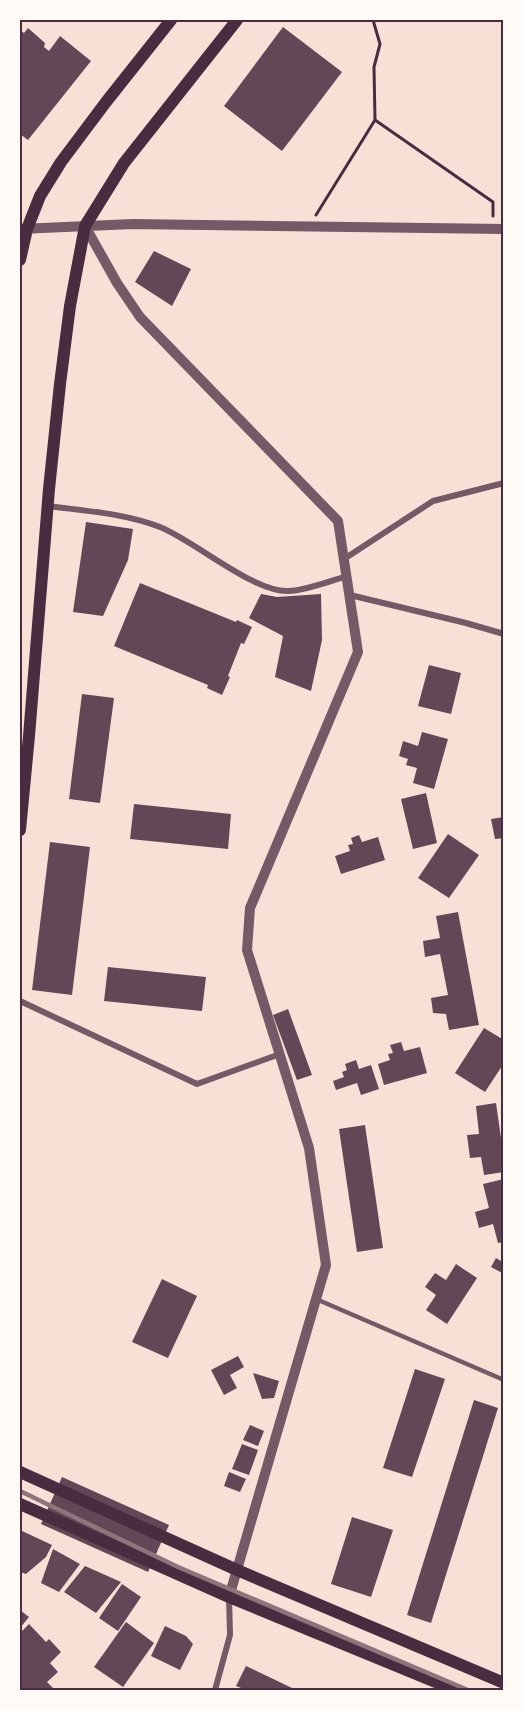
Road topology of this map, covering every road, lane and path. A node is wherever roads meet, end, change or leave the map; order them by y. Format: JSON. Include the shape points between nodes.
{"nodes":[{"id":1,"x":171,"y":20,"type":"edge"},
{"id":2,"x":237,"y":20,"type":"edge"},
{"id":3,"x":373,"y":20,"type":"edge"},
{"id":4,"x":375,"y":120,"type":"junction"},
{"id":5,"x":85,"y":226,"type":"junction"},
{"id":6,"x":309,"y":226,"type":"junction"},
{"id":7,"x":23,"y":229,"type":"edge"},
{"id":8,"x":498,"y":229,"type":"edge"},
{"id":9,"x":20,"y":260,"type":"edge"},
{"id":10,"x":504,"y":483,"type":"edge"},
{"id":11,"x":47,"y":506,"type":"junction"},
{"id":12,"x":344,"y":559,"type":"junction"},
{"id":13,"x":347,"y":576,"type":"junction"},
{"id":14,"x":350,"y":594,"type":"junction"},
{"id":15,"x":504,"y":634,"type":"edge"},
{"id":16,"x":20,"y":830,"type":"edge"},
{"id":17,"x":20,"y":1001,"type":"edge"},
{"id":18,"x":280,"y":1054,"type":"junction"},
{"id":19,"x":316,"y":1299,"type":"junction"},
{"id":20,"x":504,"y":1380,"type":"edge"},
{"id":21,"x":20,"y":1472,"type":"edge"},
{"id":22,"x":20,"y":1504,"type":"edge"},
{"id":23,"x":237,"y":1570,"type":"junction"},
{"id":24,"x":228,"y":1597,"type":"junction"},
{"id":25,"x":504,"y":1683,"type":"edge"},
{"id":26,"x":215,"y":1690,"type":"edge"},
{"id":27,"x":455,"y":1690,"type":"edge"}],
"edges":[{"from":1,"to":7,"type":"main road","via":[[61,162]]},
{"from":2,"to":5,"type":"main road","via":[[124,163]]},
{"from":3,"to":4,"type":"path","via":[[380,44],[374,67]]},
{"from":4,"to":6,"type":"path"},
{"from":4,"to":8,"type":"path","via":[[493,202]]},
{"from":5,"to":6,"type":"street"},
{"from":5,"to":7,"type":"street"},
{"from":5,"to":11,"type":"main road","via":[[70,306]]},
{"from":5,"to":12,"type":"street","via":[[140,316],[338,521]]},
{"from":6,"to":8,"type":"street"},
{"from":7,"to":9,"type":"main road"},
{"from":10,"to":12,"type":"street","via":[[433,501]]},
{"from":11,"to":13,"type":"street","via":[[122,516],[162,528],[274,590],[290,591]]},
{"from":11,"to":16,"type":"main road"},
{"from":12,"to":13,"type":"street"},
{"from":13,"to":14,"type":"street"},
{"from":14,"to":15,"type":"street"},
{"from":14,"to":18,"type":"street","via":[[358,652],[250,908],[247,950]]},
{"from":17,"to":18,"type":"street","via":[[197,1084]]},
{"from":18,"to":19,"type":"street","via":[[309,1148],[327,1265]]},
{"from":19,"to":20,"type":"lane"},
{"from":19,"to":23,"type":"street"},
{"from":21,"to":23,"type":"main road"},
{"from":22,"to":24,"type":"main road"},
{"from":23,"to":24,"type":"street"},
{"from":23,"to":25,"type":"main road"},
{"from":24,"to":26,"type":"street","via":[[230,1635]]},
{"from":24,"to":27,"type":"main road"}]}
